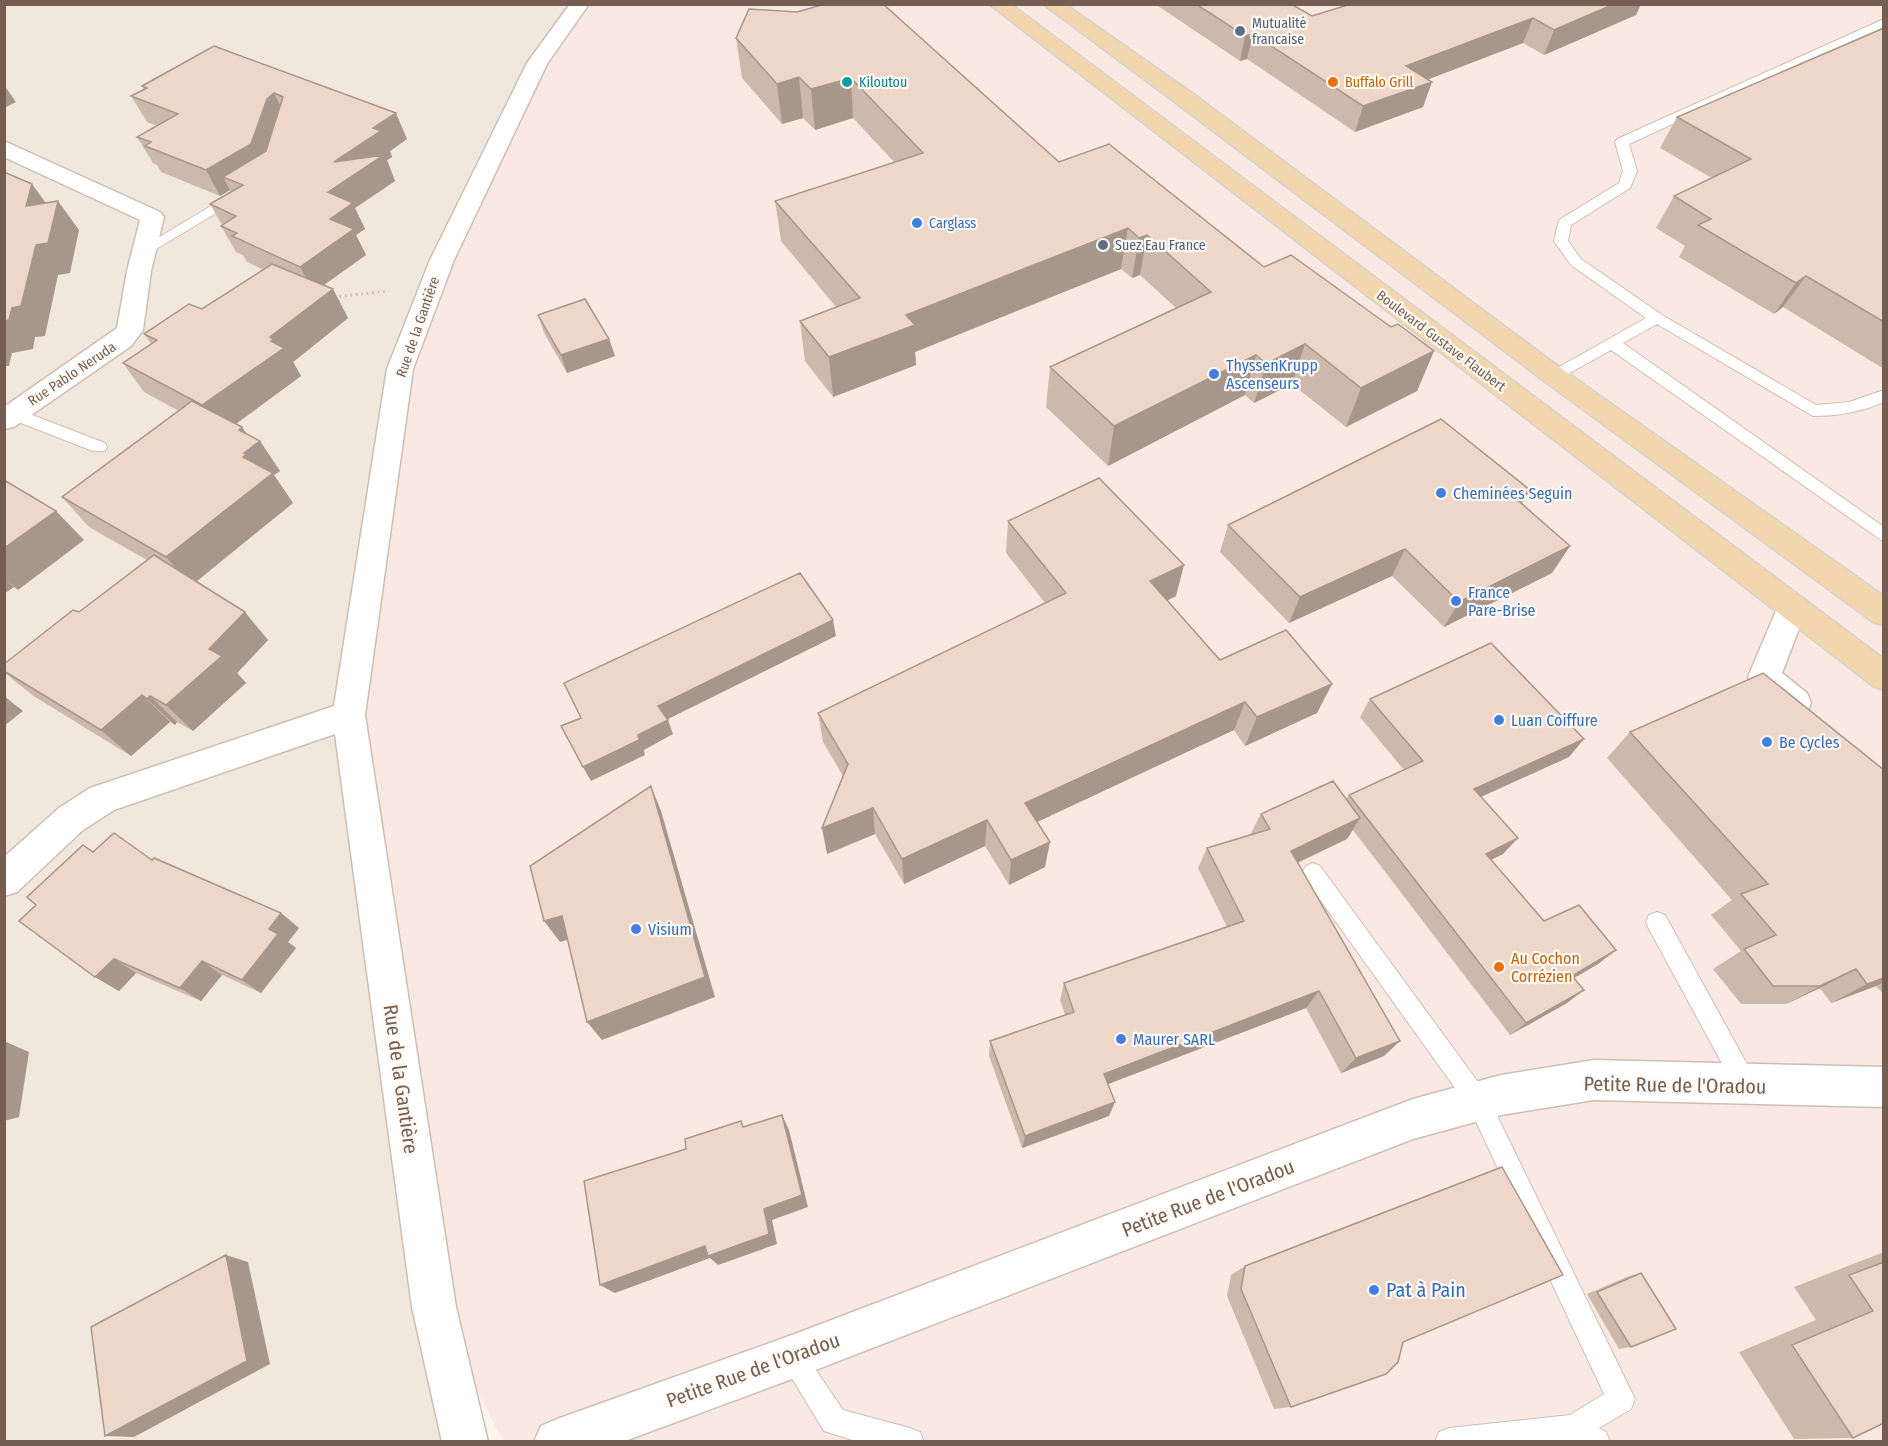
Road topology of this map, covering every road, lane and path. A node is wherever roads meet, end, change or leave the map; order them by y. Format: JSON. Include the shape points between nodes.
{"nodes":[{"id":1,"x":998,"y":4,"type":"edge"},
{"id":2,"x":1052,"y":4,"type":"edge"},
{"id":3,"x":584,"y":6,"type":"edge"},
{"id":4,"x":1884,"y":22,"type":"edge"},
{"id":5,"x":4,"y":148,"type":"edge"},
{"id":6,"x":252,"y":185,"type":"edge"},
{"id":7,"x":143,"y":251,"type":"junction"},
{"id":8,"x":431,"y":287,"type":"junction"},
{"id":9,"x":332,"y":298,"type":"dead end"},
{"id":10,"x":1657,"y":318,"type":"junction"},
{"id":11,"x":1613,"y":344,"type":"junction"},
{"id":12,"x":1553,"y":375,"type":"junction"},
{"id":13,"x":1884,"y":395,"type":"edge"},
{"id":14,"x":9,"y":417,"type":"edge"},
{"id":15,"x":99,"y":447,"type":"dead end"},
{"id":16,"x":1884,"y":536,"type":"edge"},
{"id":17,"x":1792,"y":608,"type":"junction"},
{"id":18,"x":1884,"y":613,"type":"edge"},
{"id":19,"x":1884,"y":677,"type":"edge"},
{"id":20,"x":349,"y":714,"type":"junction"},
{"id":21,"x":1820,"y":723,"type":"edge"},
{"id":22,"x":1313,"y":873,"type":"edge"},
{"id":23,"x":4,"y":880,"type":"edge"},
{"id":24,"x":1657,"y":922,"type":"dead end"},
{"id":25,"x":1746,"y":1085,"type":"junction"},
{"id":26,"x":1884,"y":1087,"type":"edge"},
{"id":27,"x":1478,"y":1101,"type":"junction"},
{"id":28,"x":792,"y":1357,"type":"junction"},
{"id":29,"x":1585,"y":1435,"type":"edge"},
{"id":30,"x":465,"y":1442,"type":"edge"},
{"id":31,"x":557,"y":1442,"type":"edge"},
{"id":32,"x":910,"y":1442,"type":"edge"},
{"id":33,"x":1449,"y":1442,"type":"edge"}],
"edges":[{"from":1,"to":17,"type":"main road","name":"Boulevard Gustave Flaubert"},
{"from":2,"to":12,"type":"main road","via":[[1184,98]]},
{"from":3,"to":8,"type":"street","name":"Rue de la Gantière","via":[[537,63]]},
{"from":4,"to":10,"type":"lane","via":[[1622,142],[1629,171],[1625,185],[1564,223],[1561,241],[1576,262]]},
{"from":5,"to":7,"type":"street","name":"Rue Pablo Neruda","via":[[152,217]]},
{"from":6,"to":7,"type":"lane"},
{"from":7,"to":14,"type":"street","name":"Rue Pablo Neruda","via":[[126,335]]},
{"from":8,"to":9,"type":"path"},
{"from":8,"to":20,"type":"street","name":"Rue de la Gantière","via":[[400,369]]},
{"from":10,"to":11,"type":"lane"},
{"from":10,"to":13,"type":"lane","via":[[1813,410],[1866,405]]},
{"from":11,"to":12,"type":"lane"},
{"from":11,"to":16,"type":"lane"},
{"from":12,"to":18,"type":"main road"},
{"from":14,"to":15,"type":"lane"},
{"from":17,"to":19,"type":"main road","name":"Boulevard Gustave Flaubert"},
{"from":17,"to":21,"type":"street","via":[[1764,677]]},
{"from":20,"to":23,"type":"street","via":[[102,799],[71,819]]},
{"from":20,"to":30,"type":"street","name":"Rue de la Gantière","via":[[434,1307]]},
{"from":22,"to":27,"type":"lane"},
{"from":24,"to":25,"type":"lane"},
{"from":25,"to":26,"type":"street","name":"Petite Rue de l'Oradou"},
{"from":25,"to":27,"type":"street","name":"Petite Rue de l'Oradou","via":[[1594,1080]]},
{"from":27,"to":28,"type":"street","name":"Petite Rue de l'Oradou","via":[[1413,1119]]},
{"from":27,"to":29,"type":"lane","via":[[1621,1399]]},
{"from":28,"to":31,"type":"street","name":"Petite Rue de l'Oradou"},
{"from":28,"to":32,"type":"lane","via":[[834,1421]]},
{"from":29,"to":33,"type":"lane"}]}
